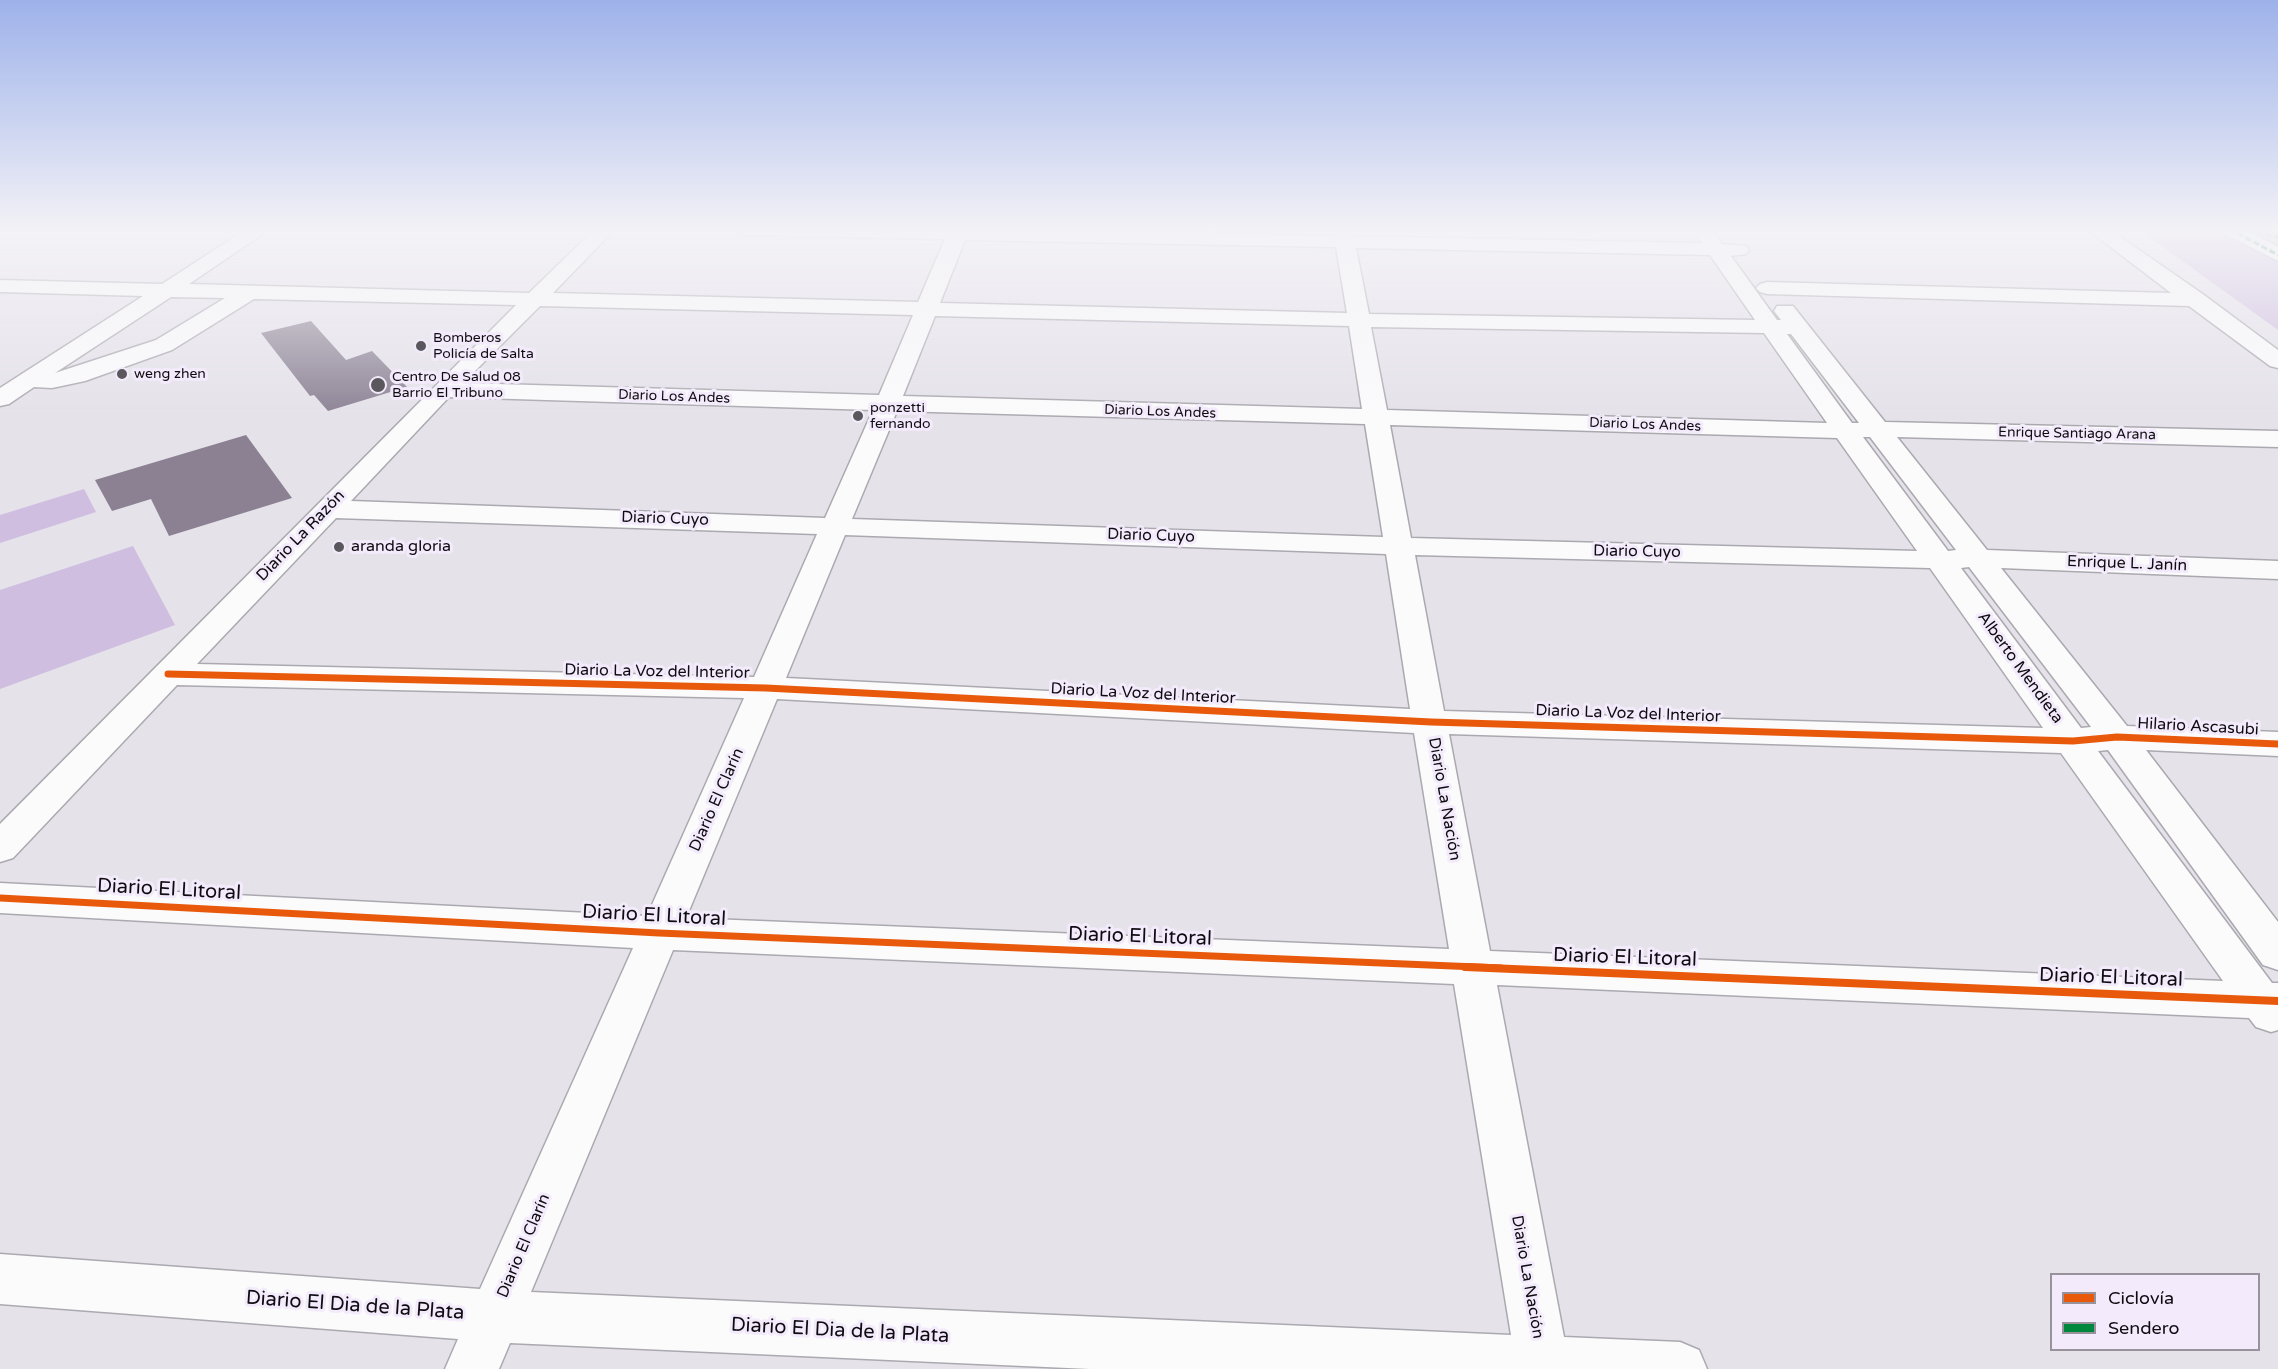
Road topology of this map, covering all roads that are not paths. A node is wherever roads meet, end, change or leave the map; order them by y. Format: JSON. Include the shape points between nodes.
{"nodes":[{"id":1,"x":163,"y":293,"type":"edge"},
{"id":2,"x":249,"y":293,"type":"edge"},
{"id":3,"x":286,"y":293,"type":"edge"},
{"id":4,"x":542,"y":293,"type":"edge"},
{"id":5,"x":932,"y":293,"type":"edge"},
{"id":6,"x":1355,"y":293,"type":"edge"},
{"id":7,"x":1750,"y":293,"type":"edge"},
{"id":8,"x":1771,"y":293,"type":"edge"},
{"id":9,"x":1942,"y":293,"type":"edge"},
{"id":10,"x":2186,"y":293,"type":"edge"},
{"id":11,"x":536,"y":299,"type":"junction"},
{"id":12,"x":2196,"y":300,"type":"junction"},
{"id":13,"x":925,"y":309,"type":"junction"},
{"id":14,"x":1360,"y":320,"type":"junction"},
{"id":15,"x":1770,"y":327,"type":"junction"},
{"id":16,"x":1798,"y":327,"type":"junction"},
{"id":17,"x":2278,"y":362,"type":"edge"},
{"id":18,"x":0,"y":380,"type":"edge"},
{"id":19,"x":28,"y":380,"type":"junction"},
{"id":20,"x":443,"y":390,"type":"junction"},
{"id":21,"x":0,"y":399,"type":"edge"},
{"id":22,"x":888,"y":403,"type":"junction"},
{"id":23,"x":1378,"y":418,"type":"junction"},
{"id":24,"x":1860,"y":430,"type":"junction"},
{"id":25,"x":2278,"y":439,"type":"edge"},
{"id":26,"x":327,"y":509,"type":"junction"},
{"id":27,"x":836,"y":524,"type":"junction"},
{"id":28,"x":1400,"y":546,"type":"junction"},
{"id":29,"x":1975,"y":558,"type":"junction"},
{"id":30,"x":1941,"y":560,"type":"junction"},
{"id":31,"x":2278,"y":570,"type":"edge"},
{"id":32,"x":168,"y":674,"type":"junction"},
{"id":33,"x":766,"y":688,"type":"junction"},
{"id":34,"x":1431,"y":722,"type":"junction"},
{"id":35,"x":2117,"y":737,"type":"junction"},
{"id":36,"x":2073,"y":741,"type":"junction"},
{"id":37,"x":2278,"y":744,"type":"edge"},
{"id":38,"x":0,"y":848,"type":"edge"},
{"id":39,"x":0,"y":898,"type":"edge"},
{"id":40,"x":659,"y":933,"type":"junction"},
{"id":41,"x":2278,"y":953,"type":"edge"},
{"id":42,"x":1473,"y":968,"type":"junction"},
{"id":43,"x":2273,"y":1008,"type":"edge"},
{"id":44,"x":0,"y":1279,"type":"edge"},
{"id":45,"x":494,"y":1316,"type":"junction"},
{"id":46,"x":1542,"y":1366,"type":"edge"},
{"id":47,"x":472,"y":1369,"type":"edge"},
{"id":48,"x":1680,"y":1369,"type":"edge"}],
"edges":[{"from":1,"to":19,"type":"street"},
{"from":2,"to":19,"type":"street","via":[[164,345],[139,355],[77,376]]},
{"from":3,"to":11,"type":"street"},
{"from":4,"to":11,"type":"street","name":"Diario La Razón"},
{"from":5,"to":13,"type":"street","name":"Diario El Clarín"},
{"from":6,"to":14,"type":"street","name":"Diario La Nación"},
{"from":7,"to":15,"type":"street"},
{"from":8,"to":16,"type":"street"},
{"from":9,"to":12,"type":"street"},
{"from":10,"to":12,"type":"street"},
{"from":11,"to":13,"type":"street"},
{"from":11,"to":20,"type":"street","name":"Diario La Razón"},
{"from":12,"to":17,"type":"street"},
{"from":13,"to":14,"type":"street"},
{"from":13,"to":22,"type":"street","name":"Diario El Clarín"},
{"from":14,"to":15,"type":"street"},
{"from":14,"to":23,"type":"street","name":"Diario La Nación"},
{"from":15,"to":16,"type":"street"},
{"from":15,"to":24,"type":"street"},
{"from":16,"to":24,"type":"street"},
{"from":18,"to":19,"type":"street"},
{"from":19,"to":21,"type":"street"},
{"from":20,"to":22,"type":"street","name":"Diario Los Andes"},
{"from":20,"to":26,"type":"street","name":"Diario La Razón"},
{"from":22,"to":23,"type":"street","name":"Diario Los Andes"},
{"from":22,"to":27,"type":"street","name":"Diario El Clarín"},
{"from":23,"to":24,"type":"street","name":"Diario Los Andes"},
{"from":23,"to":28,"type":"street","name":"Diario La Nación"},
{"from":24,"to":25,"type":"street","name":"Enrique Santiago Arana"},
{"from":24,"to":29,"type":"street","name":"Alberto Mendieta"},
{"from":24,"to":30,"type":"street","name":"Alberto Mendieta"},
{"from":26,"to":27,"type":"street","name":"Diario Cuyo"},
{"from":26,"to":32,"type":"street","name":"Diario La Razón"},
{"from":27,"to":28,"type":"street","name":"Diario Cuyo"},
{"from":27,"to":33,"type":"street","name":"Diario El Clarín"},
{"from":28,"to":30,"type":"street","name":"Diario Cuyo"},
{"from":28,"to":34,"type":"street","name":"Diario La Nación"},
{"from":29,"to":30,"type":"street","name":"Diario Cuyo"},
{"from":29,"to":31,"type":"street","name":"Enrique L. Janín"},
{"from":29,"to":35,"type":"street","name":"Alberto Mendieta"},
{"from":30,"to":36,"type":"street","name":"Alberto Mendieta"},
{"from":32,"to":33,"type":"street","name":"Diario La Voz del Interior"},
{"from":32,"to":38,"type":"street","name":"Diario La Razón"},
{"from":33,"to":34,"type":"street","name":"Diario La Voz del Interior"},
{"from":33,"to":40,"type":"street","name":"Diario El Clarín"},
{"from":34,"to":36,"type":"street","name":"Diario La Voz del Interior"},
{"from":34,"to":42,"type":"street","name":"Diario La Nación"},
{"from":35,"to":36,"type":"street","name":"Diario La Voz del Interior"},
{"from":35,"to":37,"type":"street","name":"Hilario Ascasubi"},
{"from":35,"to":41,"type":"street","name":"Alberto Mendieta"},
{"from":36,"to":43,"type":"street","name":"Alberto Mendieta"},
{"from":39,"to":40,"type":"street","name":"Diario El Litoral"},
{"from":40,"to":42,"type":"street","name":"Diario El Litoral"},
{"from":40,"to":45,"type":"street","name":"Diario El Clarín"},
{"from":42,"to":43,"type":"street","name":"Diario El Litoral"},
{"from":42,"to":46,"type":"street","name":"Diario La Nación"},
{"from":44,"to":45,"type":"street","name":"Diario El Dia de la Plata"},
{"from":45,"to":46,"type":"street","name":"Diario El Dia de la Plata"},
{"from":45,"to":47,"type":"street","name":"Diario El Clarín"},
{"from":46,"to":48,"type":"street","name":"Diario El Dia de la Plata"}]}
